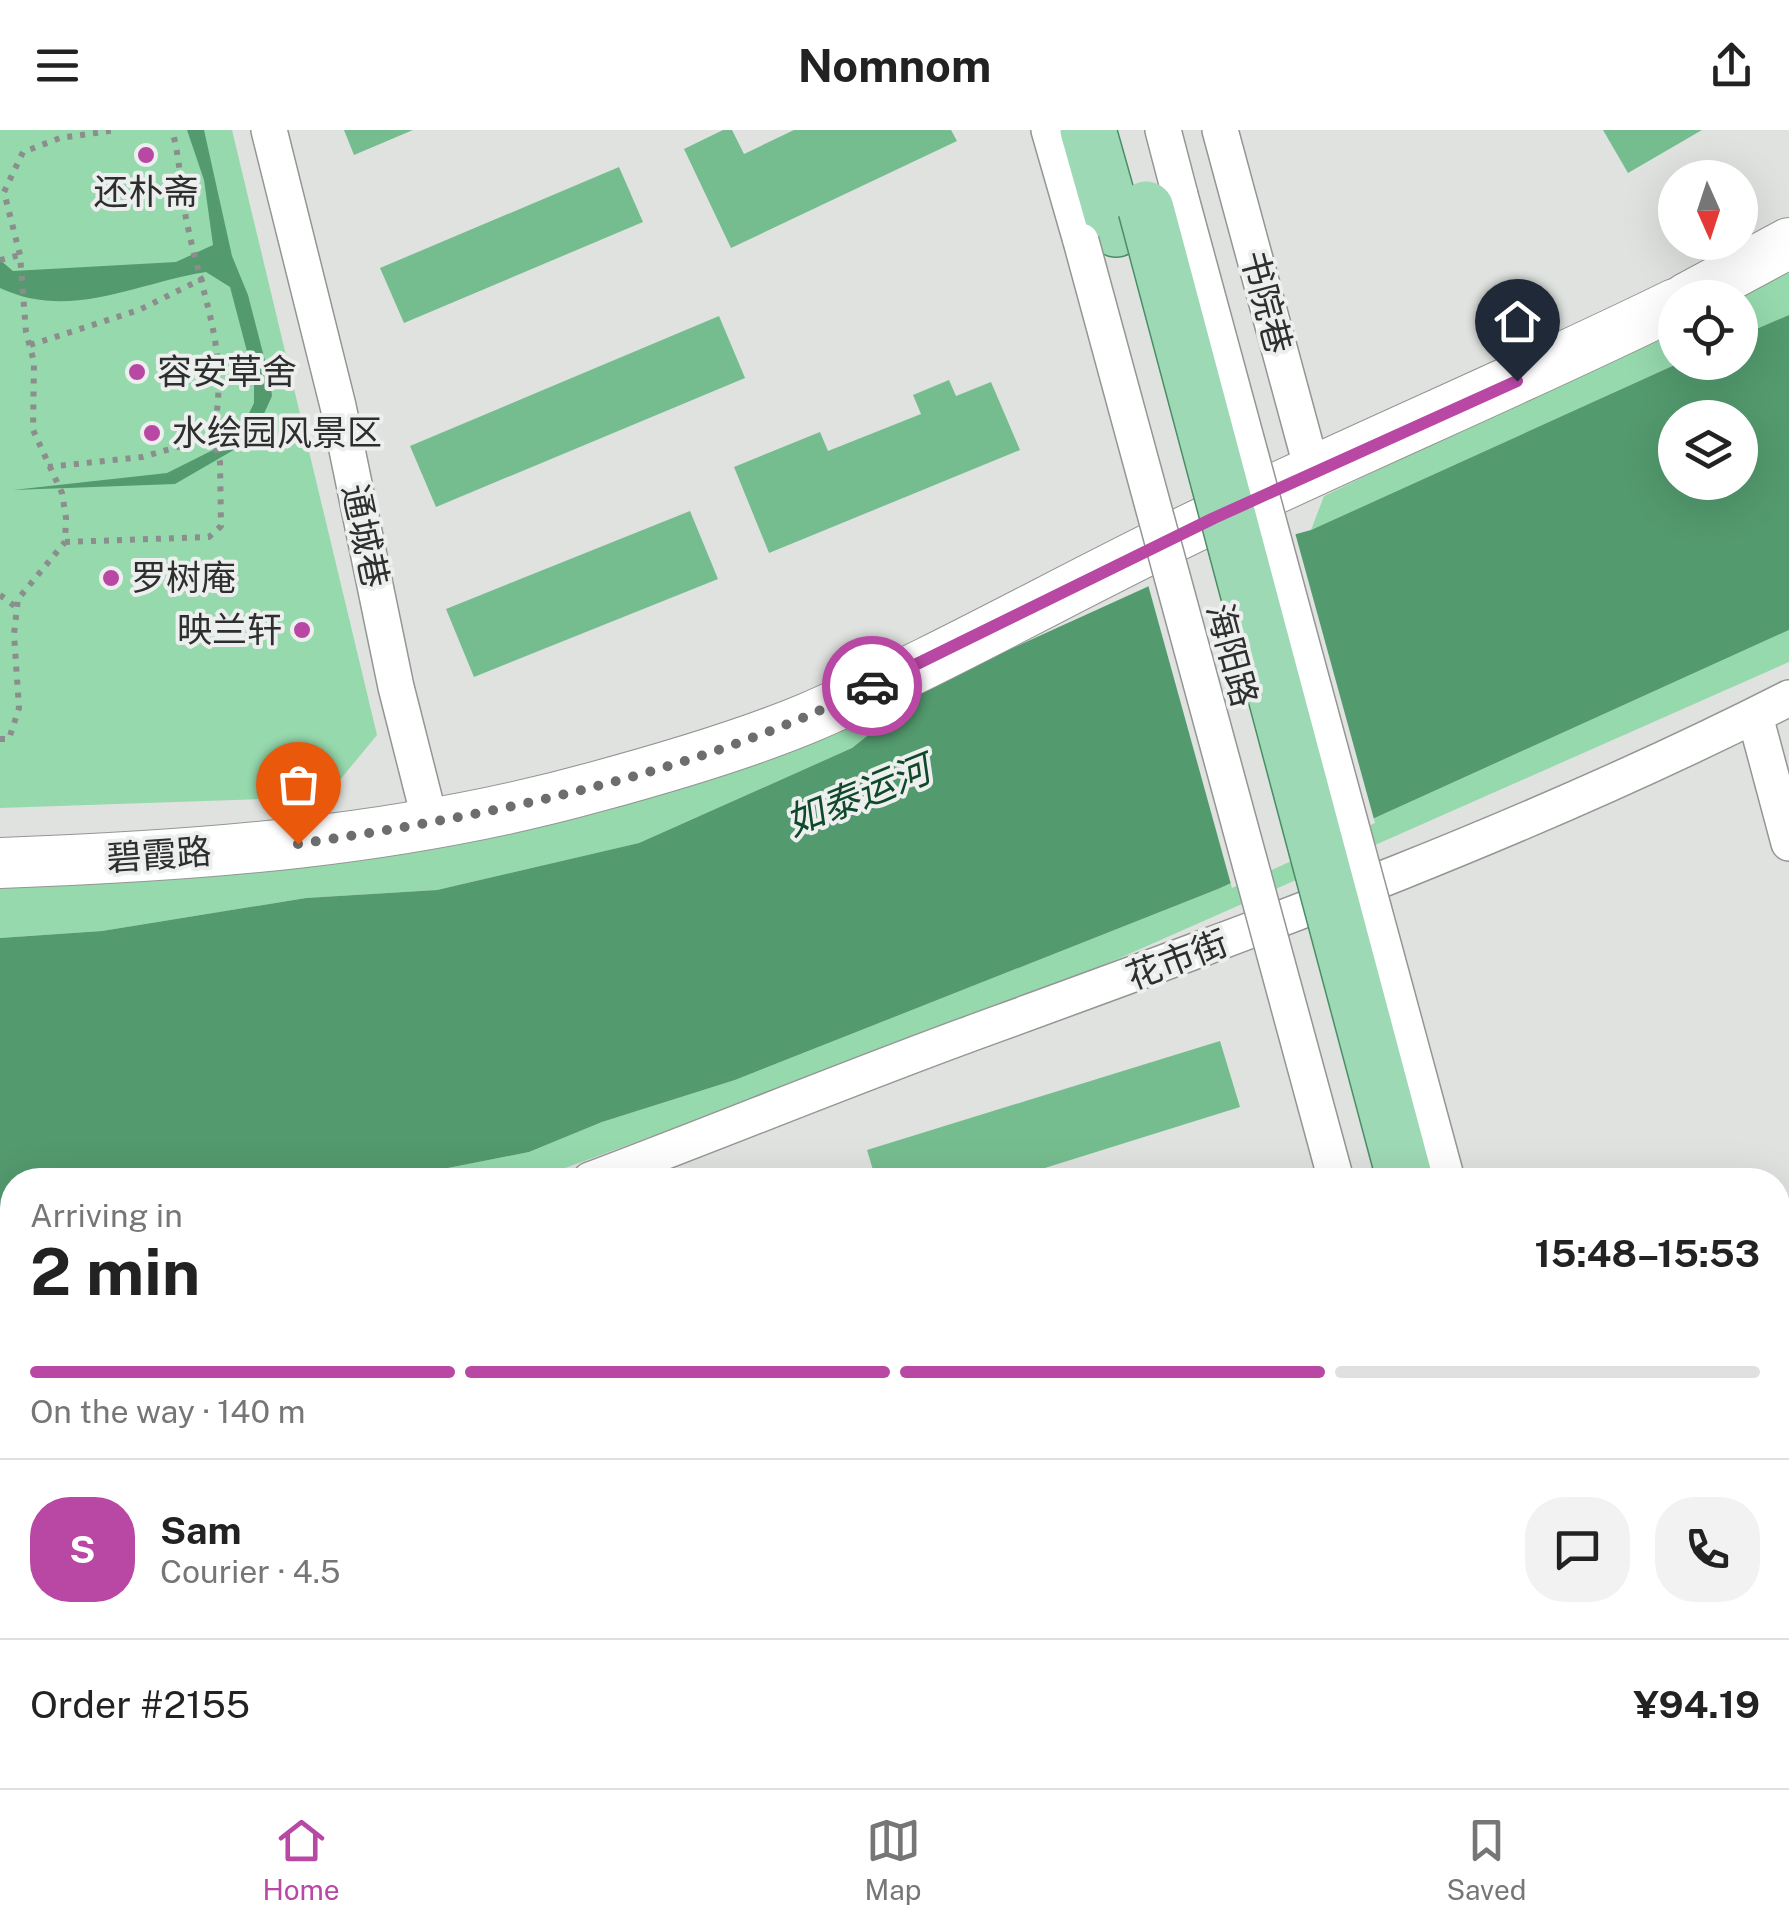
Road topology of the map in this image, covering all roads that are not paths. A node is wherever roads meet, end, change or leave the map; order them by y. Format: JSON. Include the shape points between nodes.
{"nodes":[{"id":1,"x":270,"y":130,"type":"edge"},
{"id":2,"x":1049,"y":130,"type":"edge"},
{"id":3,"x":1088,"y":130,"type":"edge"},
{"id":4,"x":1125,"y":130,"type":"edge"},
{"id":5,"x":1162,"y":130,"type":"edge"},
{"id":6,"x":1220,"y":130,"type":"edge"},
{"id":7,"x":1131,"y":219,"type":"junction"},
{"id":8,"x":1789,"y":243,"type":"edge"},
{"id":9,"x":1720,"y":280,"type":"edge"},
{"id":10,"x":1658,"y":312,"type":"edge"},
{"id":11,"x":1313,"y":473,"type":"junction"},
{"id":12,"x":1789,"y":698,"type":"edge"},
{"id":13,"x":1755,"y":716,"type":"junction"},
{"id":14,"x":431,"y":825,"type":"junction"},
{"id":15,"x":1789,"y":843,"type":"edge"},
{"id":16,"x":0,"y":863,"type":"edge"},
{"id":17,"x":622,"y":1168,"type":"edge"},
{"id":18,"x":1333,"y":1168,"type":"edge"},
{"id":19,"x":1371,"y":1168,"type":"edge"},
{"id":20,"x":1403,"y":1168,"type":"edge"},
{"id":21,"x":1444,"y":1168,"type":"edge"}],
"edges":[{"from":1,"to":14,"type":"street","name":"通城巷"},
{"from":2,"to":7,"type":"street"},
{"from":3,"to":7,"type":"main road","name":"海阳路"},
{"from":4,"to":7,"type":"main road","name":"海阳路"},
{"from":5,"to":7,"type":"street"},
{"from":6,"to":11,"type":"street","name":"书院巷"},
{"from":7,"to":18,"type":"street","bridge":true},
{"from":7,"to":19,"type":"main road","name":"海阳路"},
{"from":7,"to":20,"type":"main road","name":"海阳路","bridge":true},
{"from":7,"to":21,"type":"street","bridge":true},
{"from":8,"to":9,"type":"street"},
{"from":10,"to":11,"type":"street","name":"碧霞路"},
{"from":11,"to":14,"type":"street","name":"碧霞路","via":[[806,718],[594,788]]},
{"from":12,"to":13,"type":"street","name":"花市街"},
{"from":13,"to":15,"type":"street"},
{"from":13,"to":17,"type":"street","name":"花市街","via":[[1402,872]]},
{"from":14,"to":16,"type":"street","name":"碧霞路","via":[[204,853]]}]}
